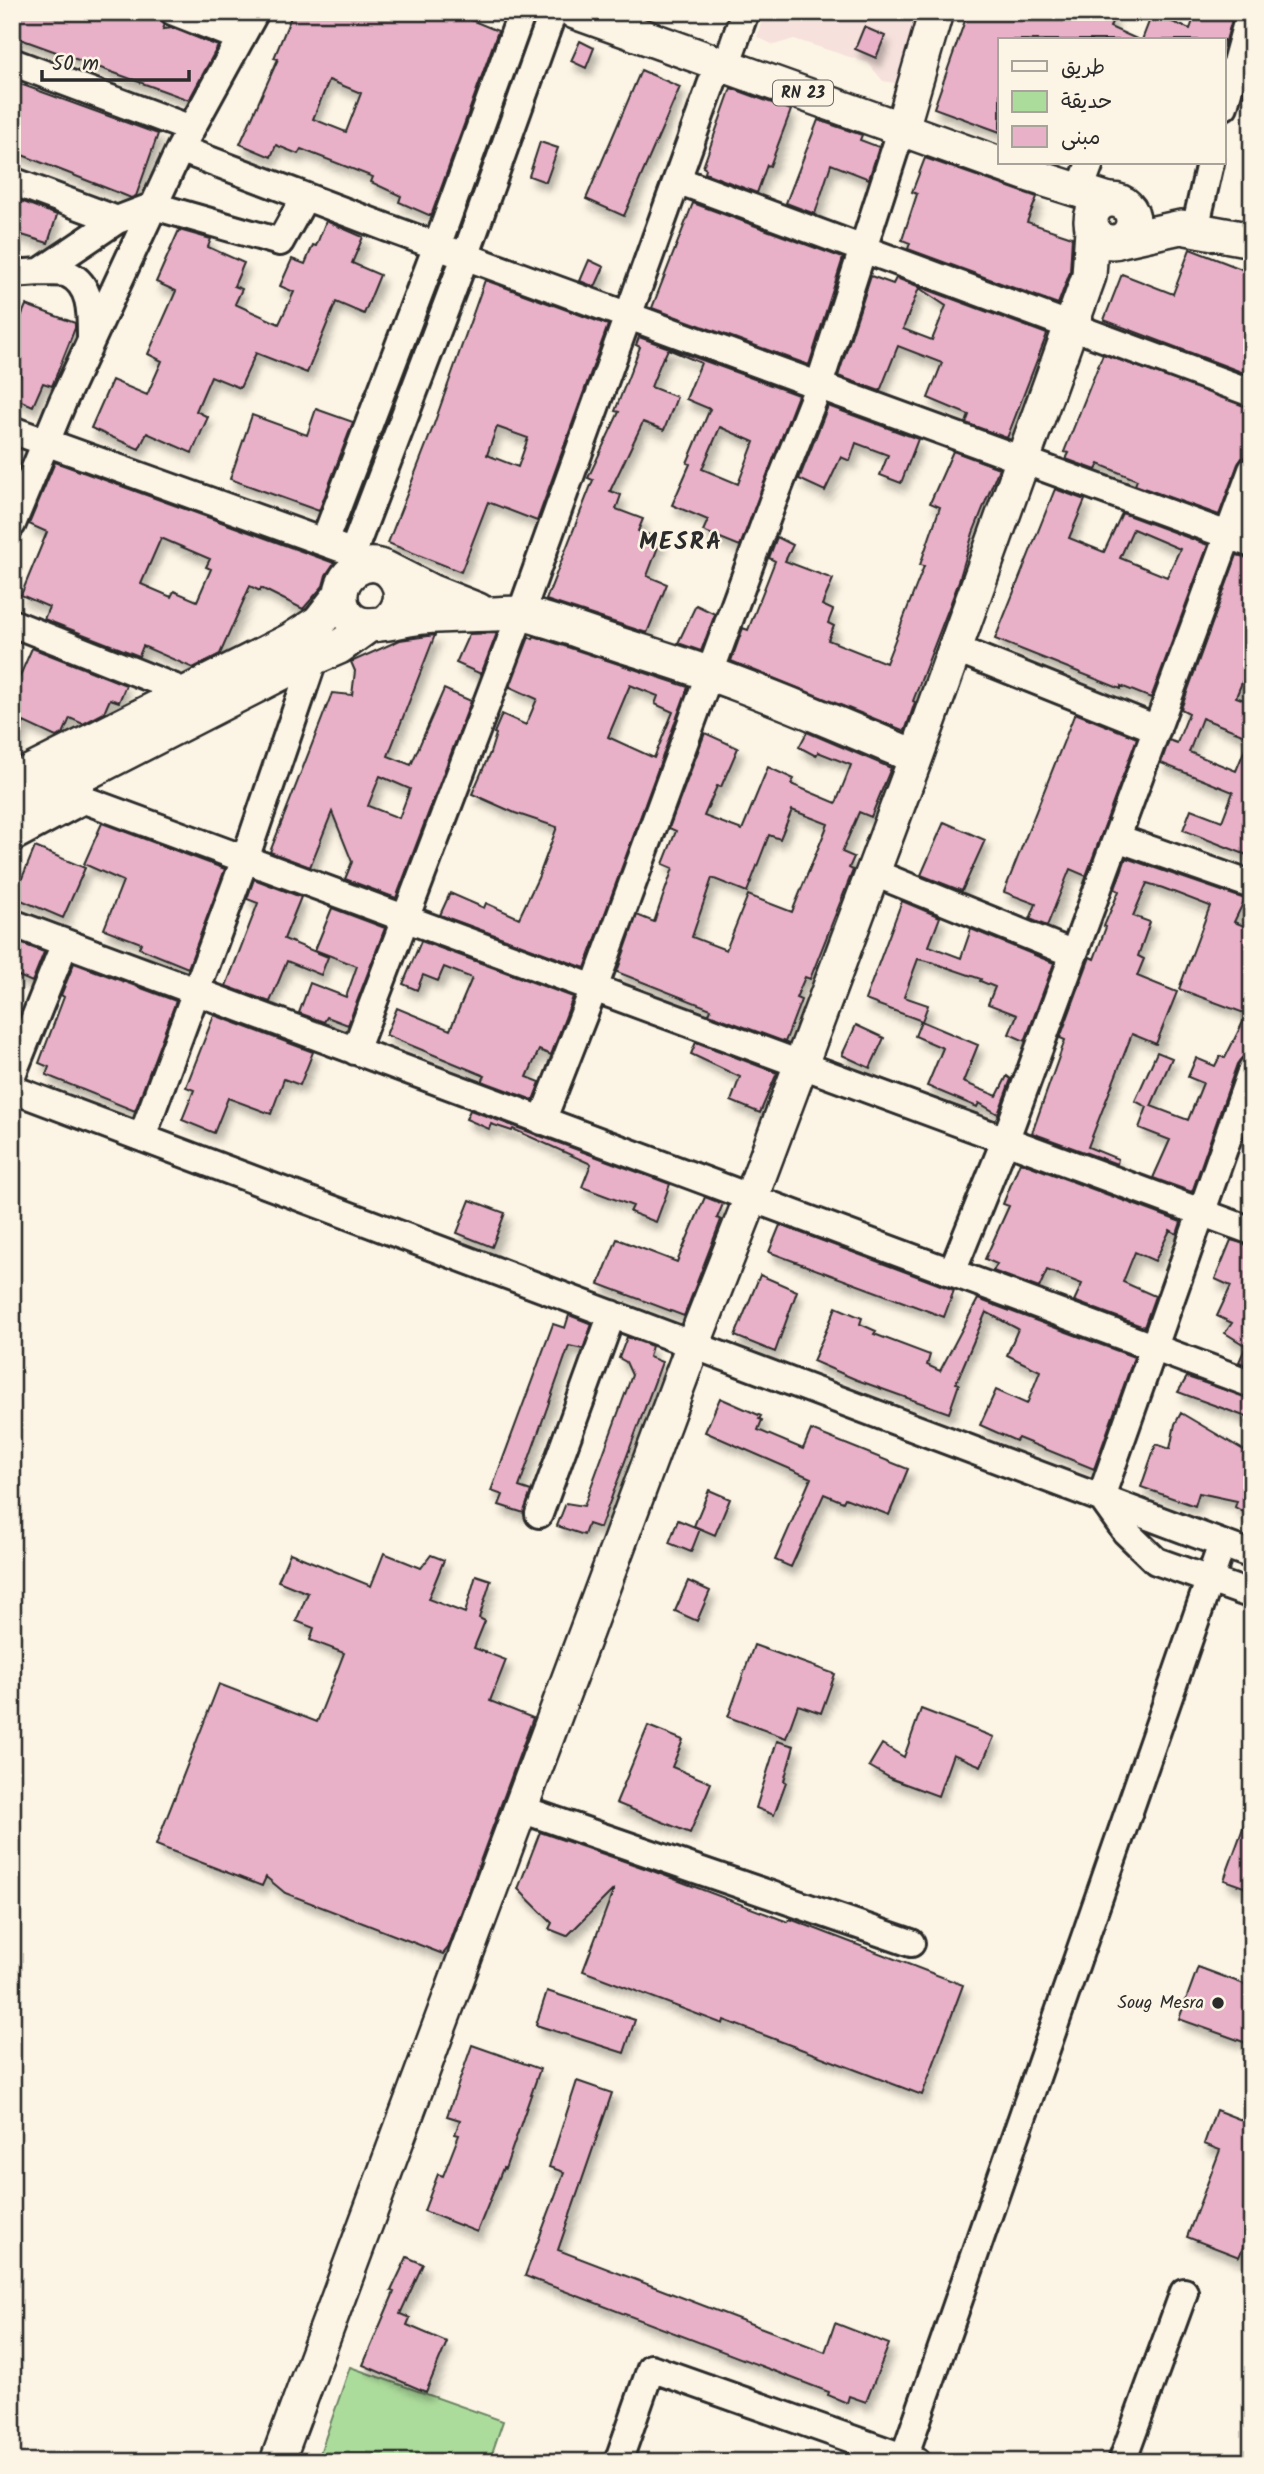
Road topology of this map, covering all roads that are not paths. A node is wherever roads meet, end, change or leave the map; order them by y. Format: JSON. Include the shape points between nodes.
{"nodes":[{"id":1,"x":174,"y":12,"type":"edge"},
{"id":2,"x":255,"y":12,"type":"edge"},
{"id":3,"x":522,"y":12,"type":"edge"},
{"id":4,"x":745,"y":12,"type":"edge"},
{"id":5,"x":936,"y":12,"type":"edge"},
{"id":6,"x":1250,"y":12,"type":"edge"},
{"id":7,"x":575,"y":13,"type":"edge"},
{"id":8,"x":242,"y":38,"type":"junction"},
{"id":9,"x":12,"y":62,"type":"edge"},
{"id":10,"x":722,"y":65,"type":"junction"},
{"id":11,"x":1226,"y":99,"type":"edge"},
{"id":12,"x":902,"y":128,"type":"junction"},
{"id":13,"x":186,"y":139,"type":"junction"},
{"id":14,"x":998,"y":163,"type":"edge"},
{"id":15,"x":1000,"y":164,"type":"edge"},
{"id":16,"x":1210,"y":164,"type":"edge"},
{"id":17,"x":677,"y":180,"type":"junction"},
{"id":18,"x":12,"y":181,"type":"edge"},
{"id":19,"x":305,"y":197,"type":"junction"},
{"id":20,"x":154,"y":206,"type":"junction"},
{"id":21,"x":1103,"y":211,"type":"edge"},
{"id":22,"x":117,"y":220,"type":"junction"},
{"id":23,"x":1188,"y":228,"type":"junction"},
{"id":24,"x":1252,"y":240,"type":"edge"},
{"id":25,"x":437,"y":246,"type":"junction"},
{"id":26,"x":863,"y":249,"type":"junction"},
{"id":27,"x":465,"y":257,"type":"junction"},
{"id":28,"x":40,"y":272,"type":"junction"},
{"id":29,"x":12,"y":274,"type":"edge"},
{"id":30,"x":628,"y":316,"type":"junction"},
{"id":31,"x":1070,"y":327,"type":"junction"},
{"id":32,"x":91,"y":342,"type":"junction"},
{"id":33,"x":819,"y":385,"type":"junction"},
{"id":34,"x":1252,"y":393,"type":"edge"},
{"id":35,"x":12,"y":430,"type":"edge"},
{"id":36,"x":46,"y":442,"type":"junction"},
{"id":37,"x":1022,"y":459,"type":"junction"},
{"id":38,"x":1252,"y":470,"type":"edge"},
{"id":39,"x":12,"y":524,"type":"edge"},
{"id":40,"x":1240,"y":540,"type":"edge"},
{"id":41,"x":324,"y":542,"type":"junction"},
{"id":42,"x":366,"y":563,"type":"junction"},
{"id":43,"x":341,"y":594,"type":"junction"},
{"id":44,"x":506,"y":614,"type":"junction"},
{"id":45,"x":319,"y":622,"type":"junction"},
{"id":46,"x":12,"y":624,"type":"edge"},
{"id":47,"x":377,"y":624,"type":"junction"},
{"id":48,"x":954,"y":648,"type":"junction"},
{"id":49,"x":314,"y":658,"type":"junction"},
{"id":50,"x":711,"y":674,"type":"junction"},
{"id":51,"x":188,"y":692,"type":"junction"},
{"id":52,"x":1157,"y":729,"type":"junction"},
{"id":53,"x":916,"y":757,"type":"junction"},
{"id":54,"x":14,"y":778,"type":"edge"},
{"id":55,"x":71,"y":794,"type":"junction"},
{"id":56,"x":12,"y":811,"type":"edge"},
{"id":57,"x":12,"y":838,"type":"edge"},
{"id":58,"x":1117,"y":838,"type":"junction"},
{"id":59,"x":245,"y":859,"type":"junction"},
{"id":60,"x":872,"y":872,"type":"junction"},
{"id":61,"x":1252,"y":886,"type":"edge"},
{"id":62,"x":404,"y":918,"type":"junction"},
{"id":63,"x":12,"y":923,"type":"edge"},
{"id":64,"x":65,"y":943,"type":"junction"},
{"id":65,"x":1074,"y":954,"type":"junction"},
{"id":66,"x":594,"y":988,"type":"junction"},
{"id":67,"x":195,"y":992,"type":"junction"},
{"id":68,"x":355,"y":1051,"type":"junction"},
{"id":69,"x":801,"y":1065,"type":"junction"},
{"id":70,"x":1252,"y":1069,"type":"edge"},
{"id":71,"x":12,"y":1074,"type":"edge"},
{"id":72,"x":12,"y":1088,"type":"edge"},
{"id":73,"x":542,"y":1121,"type":"junction"},
{"id":74,"x":142,"y":1137,"type":"junction"},
{"id":75,"x":1005,"y":1141,"type":"junction"},
{"id":76,"x":751,"y":1198,"type":"junction"},
{"id":77,"x":1200,"y":1213,"type":"junction"},
{"id":78,"x":1252,"y":1231,"type":"edge"},
{"id":79,"x":953,"y":1272,"type":"junction"},
{"id":80,"x":612,"y":1314,"type":"junction"},
{"id":81,"x":693,"y":1345,"type":"junction"},
{"id":82,"x":1153,"y":1347,"type":"junction"},
{"id":83,"x":1252,"y":1384,"type":"edge"},
{"id":84,"x":1101,"y":1497,"type":"junction"},
{"id":85,"x":539,"y":1514,"type":"dead end"},
{"id":86,"x":1222,"y":1544,"type":"junction"},
{"id":87,"x":1252,"y":1555,"type":"edge"},
{"id":88,"x":1208,"y":1580,"type":"junction"},
{"id":89,"x":1252,"y":1595,"type":"edge"},
{"id":90,"x":521,"y":1810,"type":"junction"},
{"id":91,"x":911,"y":1944,"type":"dead end"},
{"id":92,"x":1184,"y":2292,"type":"dead end"},
{"id":93,"x":911,"y":2459,"type":"edge"},
{"id":94,"x":277,"y":2462,"type":"edge"},
{"id":95,"x":618,"y":2462,"type":"edge"},
{"id":96,"x":1122,"y":2462,"type":"edge"}],
"edges":[{"from":1,"to":8,"type":"street"},
{"from":2,"to":8,"type":"street"},
{"from":3,"to":25,"type":"street"},
{"from":4,"to":10,"type":"street"},
{"from":5,"to":12,"type":"main road"},
{"from":6,"to":11,"type":"street"},
{"from":7,"to":10,"type":"main road","number":"RN 23"},
{"from":7,"to":27,"type":"street"},
{"from":8,"to":13,"type":"street"},
{"from":9,"to":13,"type":"street"},
{"from":10,"to":12,"type":"main road","number":"RN 23"},
{"from":10,"to":17,"type":"street"},
{"from":12,"to":14,"type":"main road","number":"RN 23"},
{"from":12,"to":26,"type":"street"},
{"from":13,"to":19,"type":"street"},
{"from":13,"to":20,"type":"street"},
{"from":15,"to":21,"type":"main road","number":"RN 23"},
{"from":16,"to":23,"type":"street"},
{"from":17,"to":26,"type":"street"},
{"from":17,"to":30,"type":"street"},
{"from":18,"to":22,"type":"street"},
{"from":19,"to":20,"type":"street","via":[[280,242]]},
{"from":19,"to":25,"type":"street"},
{"from":20,"to":22,"type":"street"},
{"from":20,"to":32,"type":"street"},
{"from":21,"to":23,"type":"main road","number":"RN 23"},
{"from":21,"to":31,"type":"main road","via":[[1089,276]]},
{"from":22,"to":28,"type":"street"},
{"from":23,"to":24,"type":"main road","number":"RN 23"},
{"from":25,"to":27,"type":"street"},
{"from":25,"to":41,"type":"street"},
{"from":26,"to":31,"type":"street"},
{"from":26,"to":33,"type":"street"},
{"from":27,"to":30,"type":"street"},
{"from":27,"to":42,"type":"street"},
{"from":28,"to":29,"type":"street"},
{"from":28,"to":32,"type":"street","via":[[67,273],[84,287]]},
{"from":30,"to":33,"type":"street"},
{"from":30,"to":44,"type":"street"},
{"from":31,"to":34,"type":"street"},
{"from":31,"to":37,"type":"main road"},
{"from":32,"to":36,"type":"street"},
{"from":33,"to":37,"type":"street"},
{"from":33,"to":50,"type":"street"},
{"from":35,"to":36,"type":"street"},
{"from":36,"to":39,"type":"street"},
{"from":36,"to":41,"type":"street"},
{"from":37,"to":40,"type":"street"},
{"from":37,"to":48,"type":"main road"},
{"from":38,"to":40,"type":"street"},
{"from":40,"to":52,"type":"street"},
{"from":41,"to":42,"type":"street"},
{"from":42,"to":43,"type":"main road","via":[[345,580]]},
{"from":42,"to":44,"type":"main road","via":[[430,591]]},
{"from":42,"to":47,"type":"main road","via":[[393,574],[401,590],[399,608]]},
{"from":43,"to":45,"type":"main road"},
{"from":43,"to":47,"type":"main road","via":[[348,615],[360,624]]},
{"from":44,"to":47,"type":"main road"},
{"from":44,"to":50,"type":"main road"},
{"from":44,"to":62,"type":"street"},
{"from":45,"to":49,"type":"street"},
{"from":45,"to":51,"type":"main road"},
{"from":46,"to":51,"type":"street"},
{"from":47,"to":49,"type":"main road"},
{"from":48,"to":52,"type":"street"},
{"from":48,"to":53,"type":"main road"},
{"from":49,"to":55,"type":"main road"},
{"from":49,"to":59,"type":"street"},
{"from":50,"to":53,"type":"main road"},
{"from":50,"to":66,"type":"street"},
{"from":51,"to":54,"type":"main road"},
{"from":52,"to":58,"type":"street"},
{"from":53,"to":60,"type":"main road"},
{"from":54,"to":55,"type":"street"},
{"from":55,"to":56,"type":"main road"},
{"from":55,"to":57,"type":"street"},
{"from":55,"to":59,"type":"street"},
{"from":58,"to":61,"type":"street"},
{"from":58,"to":65,"type":"street"},
{"from":59,"to":62,"type":"street"},
{"from":59,"to":67,"type":"street"},
{"from":60,"to":65,"type":"street"},
{"from":60,"to":69,"type":"main road"},
{"from":62,"to":66,"type":"street"},
{"from":62,"to":68,"type":"street"},
{"from":63,"to":64,"type":"street"},
{"from":64,"to":67,"type":"street"},
{"from":64,"to":71,"type":"street"},
{"from":65,"to":75,"type":"street"},
{"from":66,"to":69,"type":"street"},
{"from":66,"to":73,"type":"street"},
{"from":67,"to":68,"type":"street"},
{"from":67,"to":74,"type":"street"},
{"from":68,"to":73,"type":"street"},
{"from":69,"to":75,"type":"street"},
{"from":69,"to":76,"type":"main road"},
{"from":70,"to":77,"type":"street"},
{"from":72,"to":74,"type":"street"},
{"from":73,"to":76,"type":"street"},
{"from":74,"to":80,"type":"street"},
{"from":75,"to":77,"type":"street"},
{"from":75,"to":79,"type":"street"},
{"from":76,"to":79,"type":"street"},
{"from":76,"to":81,"type":"main road"},
{"from":77,"to":78,"type":"street"},
{"from":77,"to":82,"type":"street"},
{"from":79,"to":82,"type":"street"},
{"from":80,"to":81,"type":"street"},
{"from":80,"to":85,"type":"street"},
{"from":81,"to":84,"type":"street"},
{"from":81,"to":90,"type":"main road"},
{"from":82,"to":83,"type":"street"},
{"from":82,"to":84,"type":"street"},
{"from":84,"to":86,"type":"street"},
{"from":84,"to":88,"type":"street","via":[[1126,1532],[1156,1561]]},
{"from":86,"to":87,"type":"street"},
{"from":86,"to":88,"type":"street"},
{"from":88,"to":89,"type":"street"},
{"from":88,"to":93,"type":"street"},
{"from":90,"to":91,"type":"street"},
{"from":90,"to":94,"type":"main road"},
{"from":92,"to":96,"type":"street"},
{"from":93,"to":95,"type":"street","via":[[651,2368]]}]}
